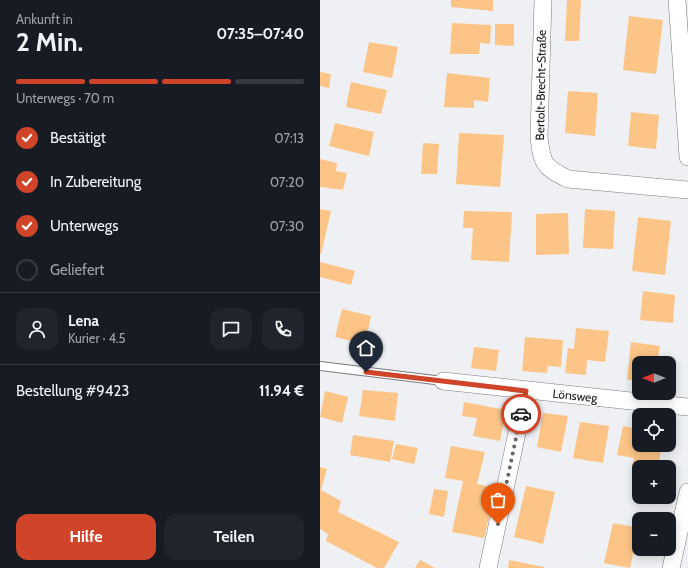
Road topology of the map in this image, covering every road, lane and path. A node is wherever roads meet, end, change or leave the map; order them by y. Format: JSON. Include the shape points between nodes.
{"nodes":[{"id":1,"x":543,"y":0,"type":"edge"},
{"id":2,"x":676,"y":0,"type":"edge"},
{"id":3,"x":688,"y":157,"type":"edge"},
{"id":4,"x":688,"y":190,"type":"edge"},
{"id":5,"x":320,"y":366,"type":"edge"},
{"id":6,"x":443,"y":381,"type":"joint"},
{"id":7,"x":526,"y":391,"type":"junction"},
{"id":8,"x":688,"y":407,"type":"edge"},
{"id":9,"x":688,"y":492,"type":"edge"},
{"id":10,"x":488,"y":568,"type":"edge"},
{"id":11,"x":672,"y":568,"type":"edge"}],
"edges":[{"from":1,"to":4,"type":"street","name":"Bertolt-Brecht-Straße","via":[[539,137],[541,156],[550,170],[568,178]]},
{"from":2,"to":3,"type":"street"},
{"from":5,"to":6,"type":"lane","name":"Lönsweg"},
{"from":6,"to":7,"type":"street","name":"Lönsweg"},
{"from":7,"to":8,"type":"street","name":"Lönsweg"},
{"from":7,"to":10,"type":"street"},
{"from":9,"to":11,"type":"street"}]}
